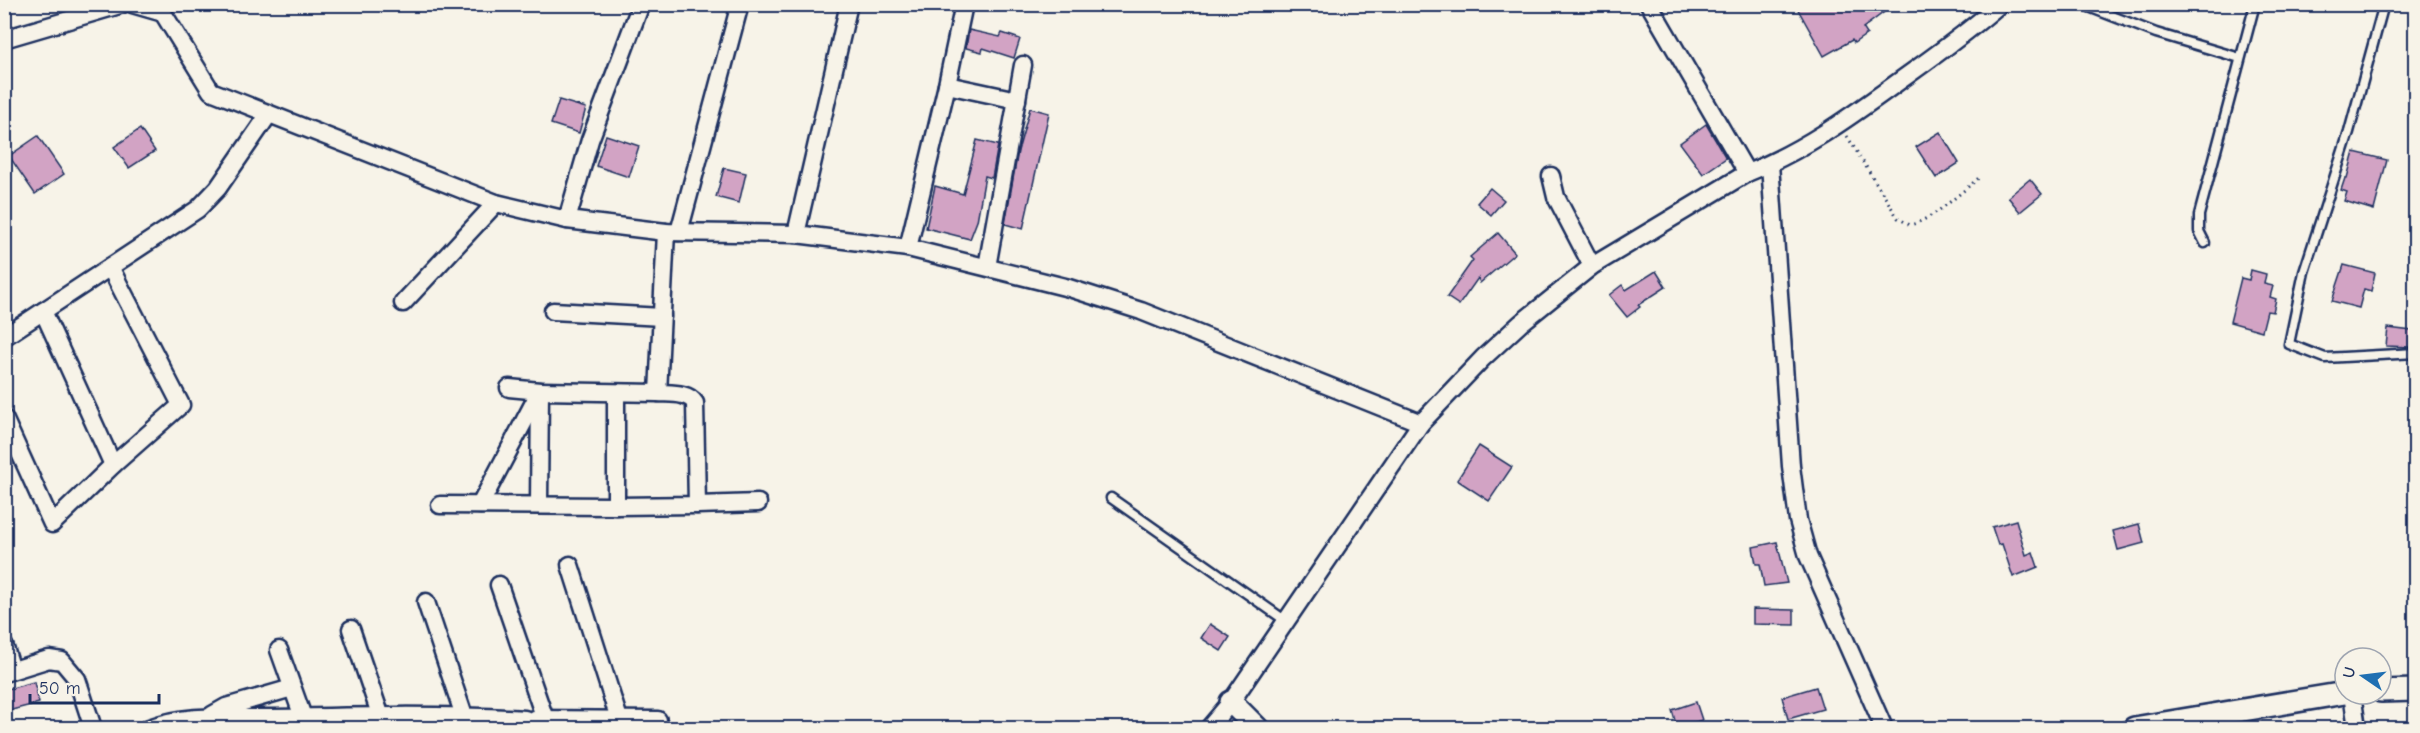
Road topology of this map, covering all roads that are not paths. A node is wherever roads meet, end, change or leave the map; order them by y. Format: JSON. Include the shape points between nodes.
{"nodes":[{"id":1,"x":123,"y":4,"type":"edge"},
{"id":2,"x":132,"y":4,"type":"edge"},
{"id":3,"x":641,"y":4,"type":"edge"},
{"id":4,"x":740,"y":4,"type":"edge"},
{"id":5,"x":849,"y":4,"type":"edge"},
{"id":6,"x":964,"y":4,"type":"edge"},
{"id":7,"x":1649,"y":4,"type":"edge"},
{"id":8,"x":2000,"y":4,"type":"edge"},
{"id":9,"x":2081,"y":4,"type":"edge"},
{"id":10,"x":2255,"y":4,"type":"edge"},
{"id":11,"x":2384,"y":4,"type":"edge"},
{"id":12,"x":4,"y":39,"type":"edge"},
{"id":13,"x":2240,"y":58,"type":"junction"},
{"id":14,"x":1023,"y":65,"type":"dead end"},
{"id":15,"x":947,"y":85,"type":"junction"},
{"id":16,"x":1017,"y":100,"type":"junction"},
{"id":17,"x":269,"y":114,"type":"junction"},
{"id":18,"x":1770,"y":164,"type":"junction"},
{"id":19,"x":1748,"y":173,"type":"junction"},
{"id":20,"x":1551,"y":176,"type":"dead end"},
{"id":21,"x":496,"y":202,"type":"junction"},
{"id":22,"x":567,"y":220,"type":"junction"},
{"id":23,"x":672,"y":232,"type":"junction"},
{"id":24,"x":796,"y":234,"type":"junction"},
{"id":25,"x":2205,"y":243,"type":"dead end"},
{"id":26,"x":908,"y":248,"type":"junction"},
{"id":27,"x":1592,"y":266,"type":"junction"},
{"id":28,"x":110,"y":267,"type":"junction"},
{"id":29,"x":987,"y":267,"type":"junction"},
{"id":30,"x":403,"y":303,"type":"dead end"},
{"id":31,"x":44,"y":311,"type":"junction"},
{"id":32,"x":553,"y":312,"type":"dead end"},
{"id":33,"x":662,"y":318,"type":"junction"},
{"id":34,"x":4,"y":337,"type":"edge"},
{"id":35,"x":2415,"y":353,"type":"edge"},
{"id":36,"x":509,"y":388,"type":"dead end"},
{"id":37,"x":540,"y":391,"type":"junction"},
{"id":38,"x":616,"y":393,"type":"junction"},
{"id":39,"x":658,"y":393,"type":"junction"},
{"id":40,"x":4,"y":418,"type":"edge"},
{"id":41,"x":1421,"y":423,"type":"junction"},
{"id":42,"x":113,"y":465,"type":"junction"},
{"id":43,"x":1111,"y":498,"type":"dead end"},
{"id":44,"x":758,"y":503,"type":"dead end"},
{"id":45,"x":539,"y":504,"type":"junction"},
{"id":46,"x":440,"y":505,"type":"dead end"},
{"id":47,"x":480,"y":505,"type":"junction"},
{"id":48,"x":697,"y":505,"type":"junction"},
{"id":49,"x":616,"y":506,"type":"junction"},
{"id":50,"x":570,"y":565,"type":"dead end"},
{"id":51,"x":499,"y":585,"type":"dead end"},
{"id":52,"x":426,"y":602,"type":"dead end"},
{"id":53,"x":1286,"y":621,"type":"junction"},
{"id":54,"x":351,"y":629,"type":"dead end"},
{"id":55,"x":4,"y":645,"type":"edge"},
{"id":56,"x":279,"y":650,"type":"dead end"},
{"id":57,"x":8,"y":671,"type":"edge"},
{"id":58,"x":292,"y":688,"type":"junction"},
{"id":59,"x":2415,"y":690,"type":"edge"},
{"id":60,"x":2393,"y":691,"type":"edge"},
{"id":61,"x":2333,"y":695,"type":"edge"},
{"id":62,"x":1231,"y":702,"type":"junction"},
{"id":63,"x":2354,"y":706,"type":"edge"},
{"id":64,"x":211,"y":716,"type":"junction"},
{"id":65,"x":464,"y":716,"type":"junction"},
{"id":66,"x":303,"y":717,"type":"junction"},
{"id":67,"x":381,"y":717,"type":"junction"},
{"id":68,"x":545,"y":719,"type":"junction"},
{"id":69,"x":619,"y":719,"type":"junction"},
{"id":70,"x":658,"y":720,"type":"dead end"},
{"id":71,"x":342,"y":723,"type":"edge"},
{"id":72,"x":525,"y":724,"type":"edge"},
{"id":73,"x":93,"y":729,"type":"edge"},
{"id":74,"x":149,"y":729,"type":"edge"},
{"id":75,"x":1209,"y":729,"type":"edge"},
{"id":76,"x":1257,"y":729,"type":"edge"},
{"id":77,"x":1884,"y":729,"type":"edge"},
{"id":78,"x":2134,"y":729,"type":"edge"},
{"id":79,"x":2357,"y":729,"type":"edge"}],
"edges":[{"from":1,"to":12,"type":"street"},
{"from":2,"to":17,"type":"street","via":[[163,13],[211,91]]},
{"from":3,"to":22,"type":"street","via":[[590,140]]},
{"from":4,"to":23,"type":"street"},
{"from":5,"to":24,"type":"street"},
{"from":6,"to":15,"type":"street"},
{"from":7,"to":19,"type":"street"},
{"from":8,"to":18,"type":"street","via":[[1968,32],[1839,124]]},
{"from":9,"to":13,"type":"lane","via":[[2156,33]]},
{"from":10,"to":13,"type":"lane"},
{"from":11,"to":35,"type":"lane","via":[[2349,132],[2304,272],[2289,344],[2325,358]]},
{"from":13,"to":25,"type":"lane","via":[[2199,215],[2199,231]]},
{"from":14,"to":16,"type":"street"},
{"from":15,"to":16,"type":"street"},
{"from":15,"to":26,"type":"street"},
{"from":16,"to":29,"type":"street"},
{"from":17,"to":21,"type":"street"},
{"from":17,"to":28,"type":"street","via":[[218,188],[198,209]]},
{"from":18,"to":19,"type":"street"},
{"from":18,"to":77,"type":"street","via":[[1798,520],[1808,556]]},
{"from":19,"to":27,"type":"street"},
{"from":20,"to":27,"type":"street","via":[[1556,197]]},
{"from":21,"to":22,"type":"street"},
{"from":21,"to":30,"type":"street"},
{"from":22,"to":23,"type":"street"},
{"from":23,"to":24,"type":"street"},
{"from":23,"to":33,"type":"street"},
{"from":24,"to":26,"type":"street"},
{"from":26,"to":29,"type":"street"},
{"from":27,"to":41,"type":"street","via":[[1521,323]]},
{"from":28,"to":31,"type":"street"},
{"from":28,"to":42,"type":"street","via":[[181,405]]},
{"from":29,"to":41,"type":"street","via":[[1141,311]]},
{"from":31,"to":34,"type":"street"},
{"from":31,"to":42,"type":"street"},
{"from":32,"to":33,"type":"street"},
{"from":33,"to":39,"type":"street"},
{"from":36,"to":37,"type":"street"},
{"from":37,"to":38,"type":"street"},
{"from":37,"to":45,"type":"street"},
{"from":37,"to":47,"type":"street"},
{"from":38,"to":39,"type":"street"},
{"from":38,"to":49,"type":"street"},
{"from":39,"to":48,"type":"street","via":[[690,397],[696,403]]},
{"from":40,"to":42,"type":"street","via":[[52,524]]},
{"from":41,"to":53,"type":"street"},
{"from":43,"to":53,"type":"lane"},
{"from":44,"to":48,"type":"street"},
{"from":45,"to":47,"type":"street"},
{"from":45,"to":49,"type":"street"},
{"from":46,"to":47,"type":"street"},
{"from":48,"to":49,"type":"street"},
{"from":50,"to":69,"type":"street"},
{"from":51,"to":68,"type":"street"},
{"from":52,"to":65,"type":"street"},
{"from":53,"to":62,"type":"street"},
{"from":54,"to":67,"type":"street"},
{"from":55,"to":57,"type":"street"},
{"from":56,"to":58,"type":"street"},
{"from":57,"to":73,"type":"street","via":[[49,659],[62,661],[77,679]]},
{"from":58,"to":64,"type":"street","via":[[226,707]]},
{"from":58,"to":66,"type":"street"},
{"from":59,"to":60,"type":"street"},
{"from":61,"to":78,"type":"street"},
{"from":62,"to":75,"type":"street"},
{"from":62,"to":76,"type":"street"},
{"from":63,"to":79,"type":"street"},
{"from":64,"to":66,"type":"street"},
{"from":64,"to":74,"type":"street"},
{"from":65,"to":67,"type":"street"},
{"from":65,"to":72,"type":"street"},
{"from":66,"to":71,"type":"street"},
{"from":67,"to":71,"type":"street"},
{"from":68,"to":69,"type":"street"},
{"from":68,"to":72,"type":"street"},
{"from":69,"to":70,"type":"street"}]}
